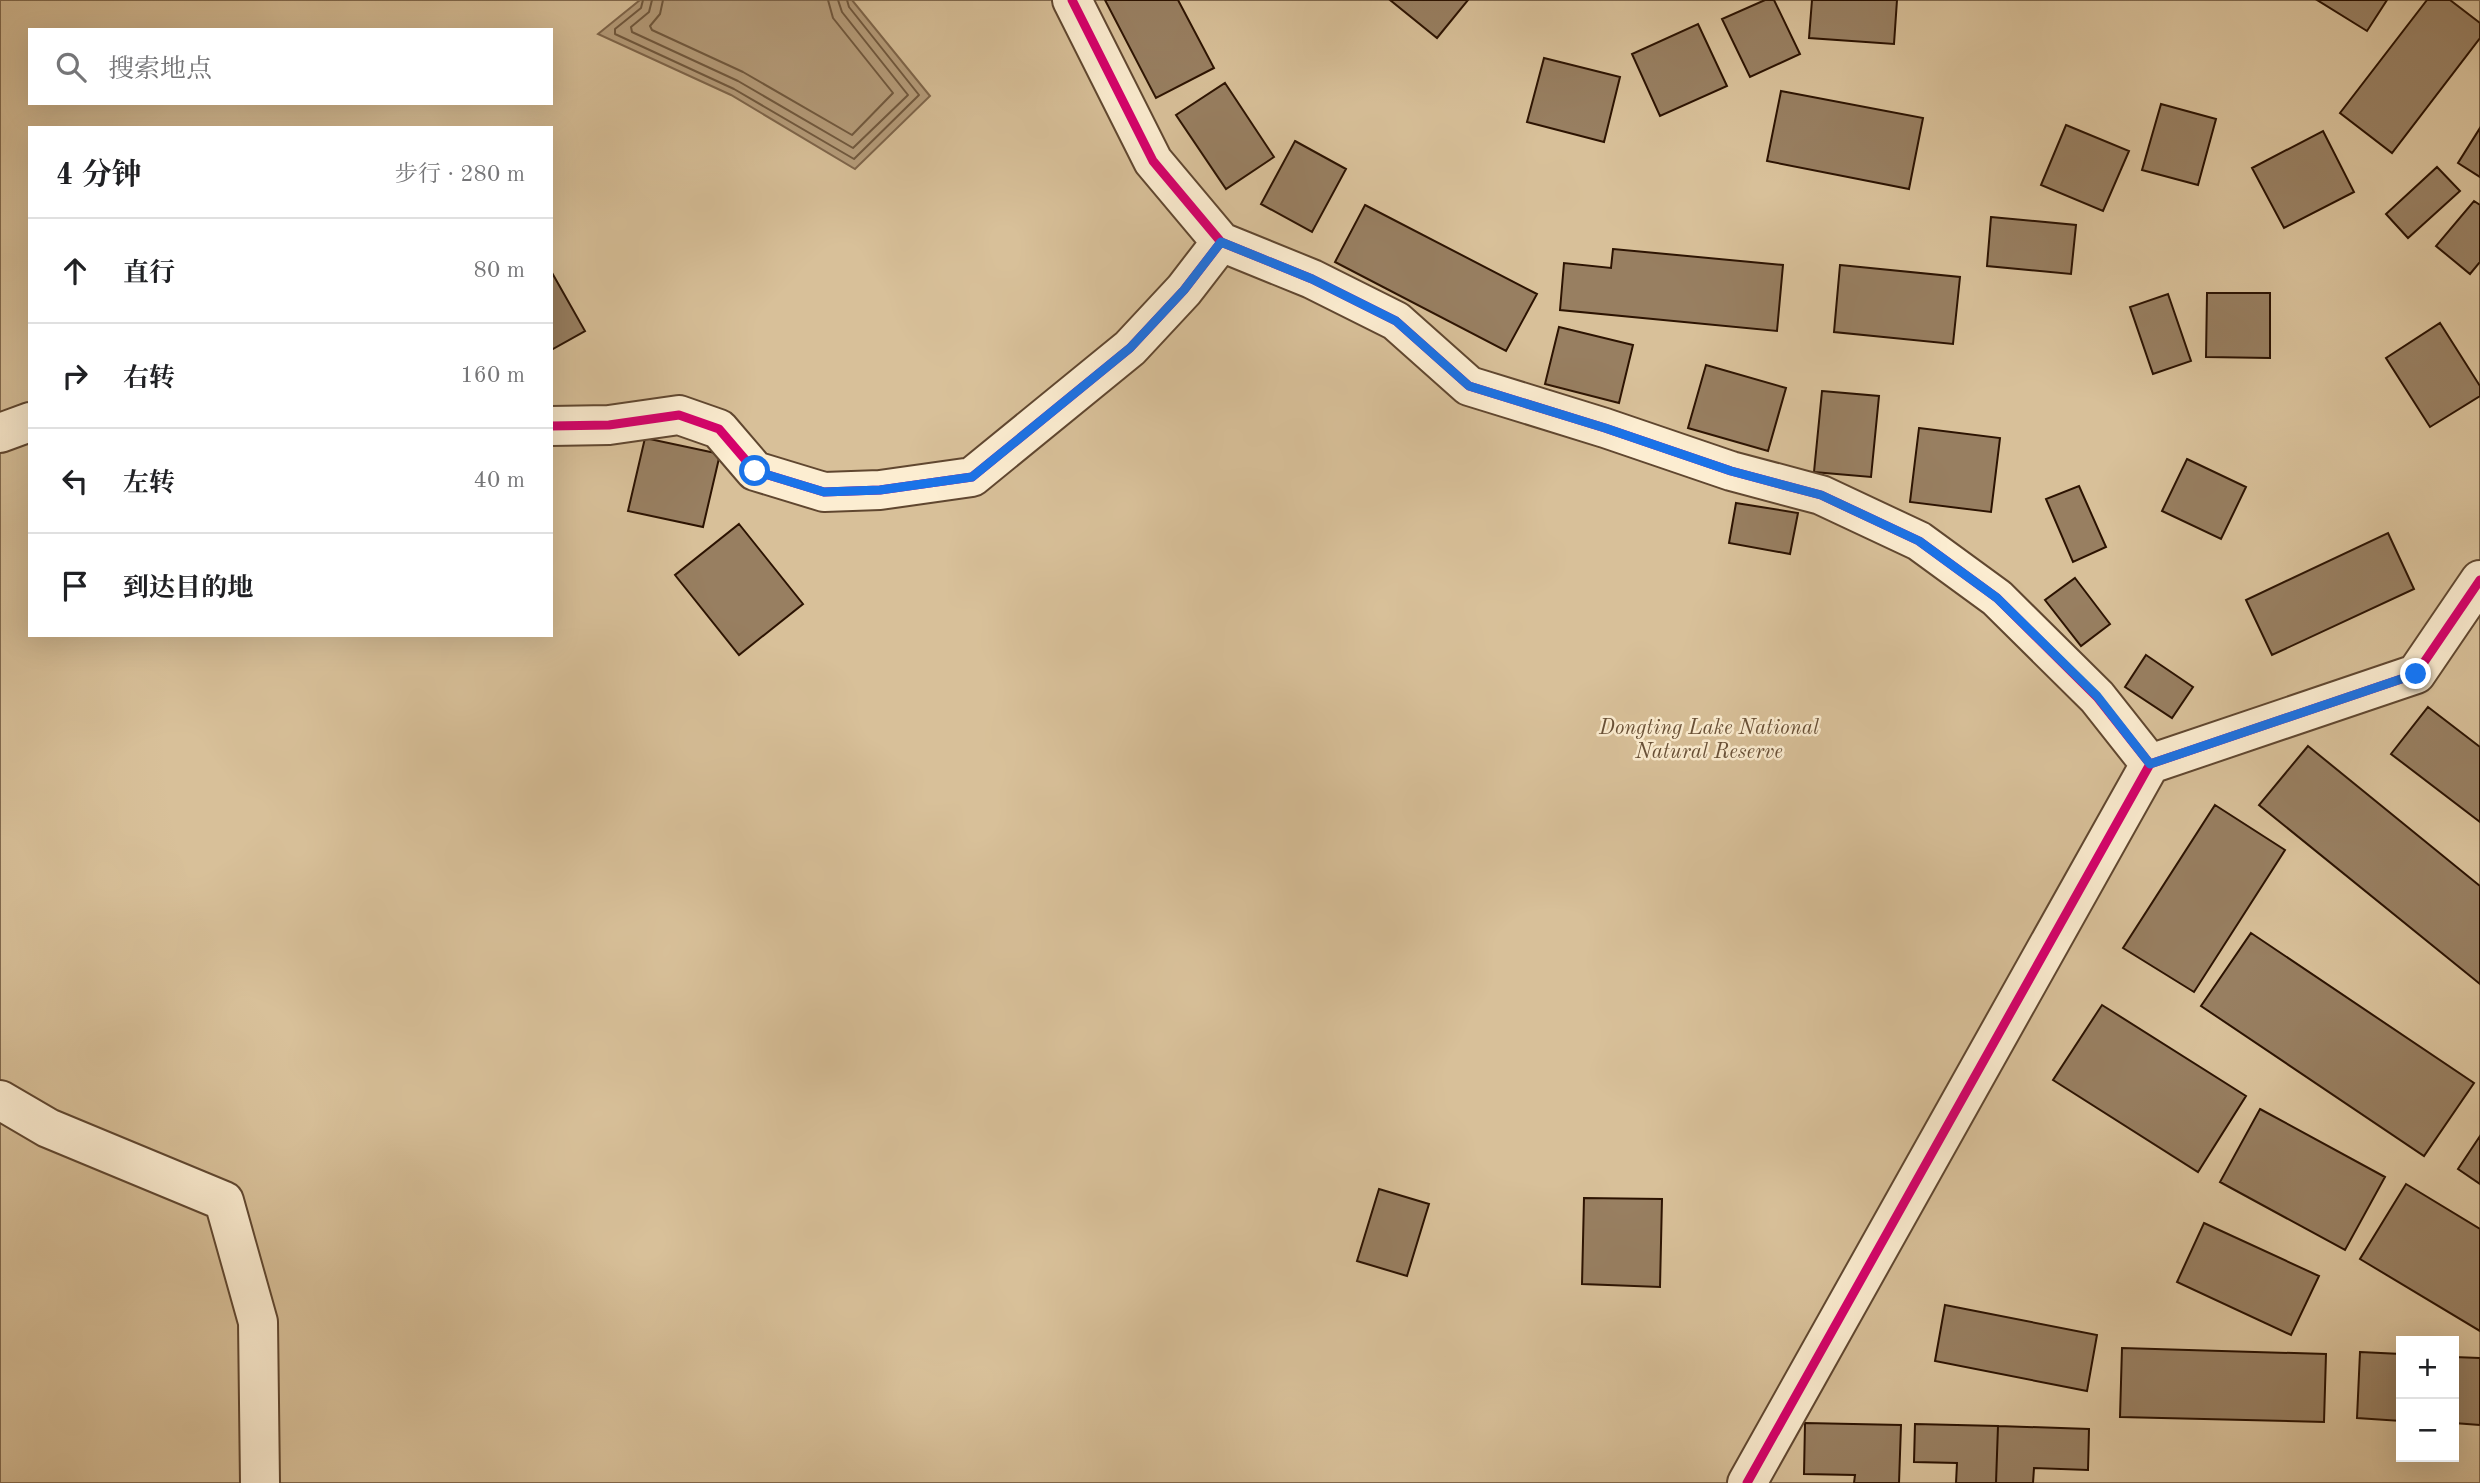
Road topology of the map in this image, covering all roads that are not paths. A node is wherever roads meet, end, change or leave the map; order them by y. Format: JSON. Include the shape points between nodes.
{"nodes":[{"id":1,"x":1072,"y":0,"type":"edge"},
{"id":2,"x":1221,"y":242,"type":"junction"},
{"id":3,"x":28,"y":423,"type":"edge"},
{"id":4,"x":553,"y":426,"type":"edge"},
{"id":5,"x":0,"y":433,"type":"edge"},
{"id":6,"x":2480,"y":580,"type":"edge"},
{"id":7,"x":2150,"y":764,"type":"junction"},
{"id":8,"x":0,"y":1100,"type":"edge"},
{"id":9,"x":260,"y":1483,"type":"edge"},
{"id":10,"x":1747,"y":1483,"type":"edge"}],
"edges":[{"from":1,"to":2,"type":"street","via":[[1153,161]]},
{"from":2,"to":4,"type":"street","via":[[1130,348],[972,477],[880,490],[824,492],[755,471],[719,429],[679,415],[609,425]]},
{"from":2,"to":7,"type":"street","via":[[1312,279],[1396,321],[1469,386],[1731,471],[1821,495],[1919,541],[1997,598],[2097,696]]},
{"from":3,"to":5,"type":"street"},
{"from":6,"to":7,"type":"street","via":[[2416,674]]},
{"from":7,"to":10,"type":"street"},
{"from":8,"to":9,"type":"street","via":[[48,1128],[224,1201],[257,1322]]}]}
